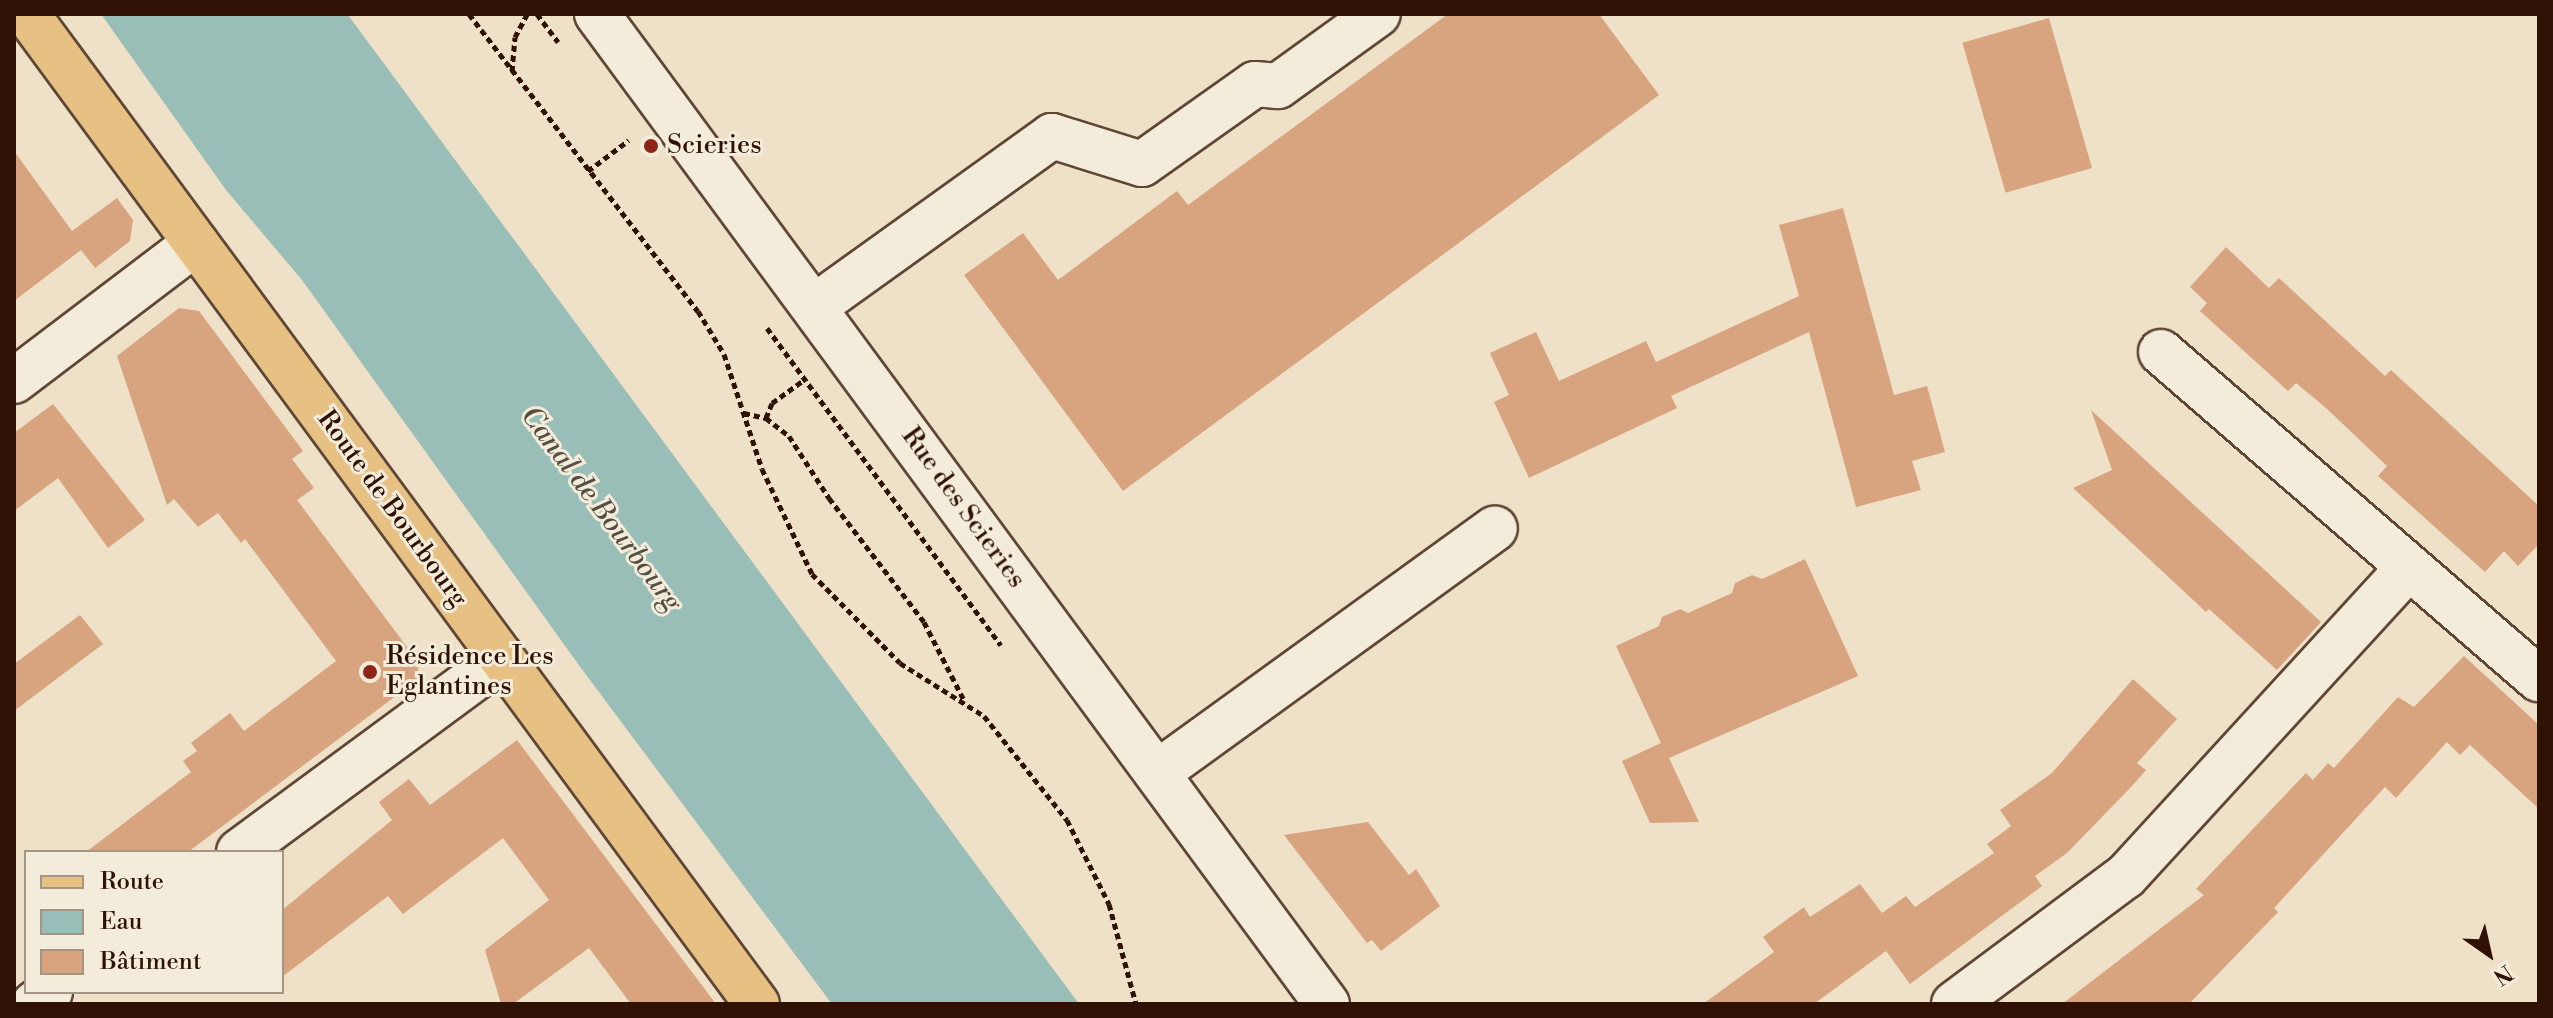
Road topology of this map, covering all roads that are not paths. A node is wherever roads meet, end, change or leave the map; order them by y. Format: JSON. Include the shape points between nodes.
{"nodes":[{"id":1,"x":27,"y":14,"type":"edge"},
{"id":2,"x":597,"y":14,"type":"edge"},
{"id":3,"x":1378,"y":14,"type":"edge"},
{"id":4,"x":196,"y":243,"type":"junction"},
{"id":5,"x":814,"y":307,"type":"junction"},
{"id":6,"x":2161,"y":352,"type":"dead end"},
{"id":7,"x":14,"y":381,"type":"edge"},
{"id":8,"x":1495,"y":528,"type":"dead end"},
{"id":9,"x":2408,"y":568,"type":"junction"},
{"id":10,"x":502,"y":658,"type":"junction"},
{"id":11,"x":2536,"y":672,"type":"edge"},
{"id":12,"x":1157,"y":773,"type":"junction"},
{"id":13,"x":242,"y":850,"type":"edge"},
{"id":14,"x":757,"y":1004,"type":"edge"},
{"id":15,"x":1327,"y":1004,"type":"edge"},
{"id":16,"x":1954,"y":1004,"type":"edge"}],
"edges":[{"from":1,"to":4,"type":"main road","name":"Route de Bourbourg"},
{"from":2,"to":5,"type":"street","name":"Rue des Scieries"},
{"from":3,"to":5,"type":"street","via":[[1278,86],[1255,84],[1142,164],[1052,136]]},
{"from":4,"to":7,"type":"street"},
{"from":4,"to":10,"type":"main road","name":"Route de Bourbourg"},
{"from":5,"to":12,"type":"street","name":"Rue des Scieries"},
{"from":6,"to":9,"type":"street"},
{"from":8,"to":12,"type":"street"},
{"from":9,"to":11,"type":"street"},
{"from":9,"to":16,"type":"street","via":[[2126,876]]},
{"from":10,"to":13,"type":"street"},
{"from":10,"to":14,"type":"main road","name":"Route de Bourbourg"},
{"from":12,"to":15,"type":"street","name":"Rue des Scieries"}]}
